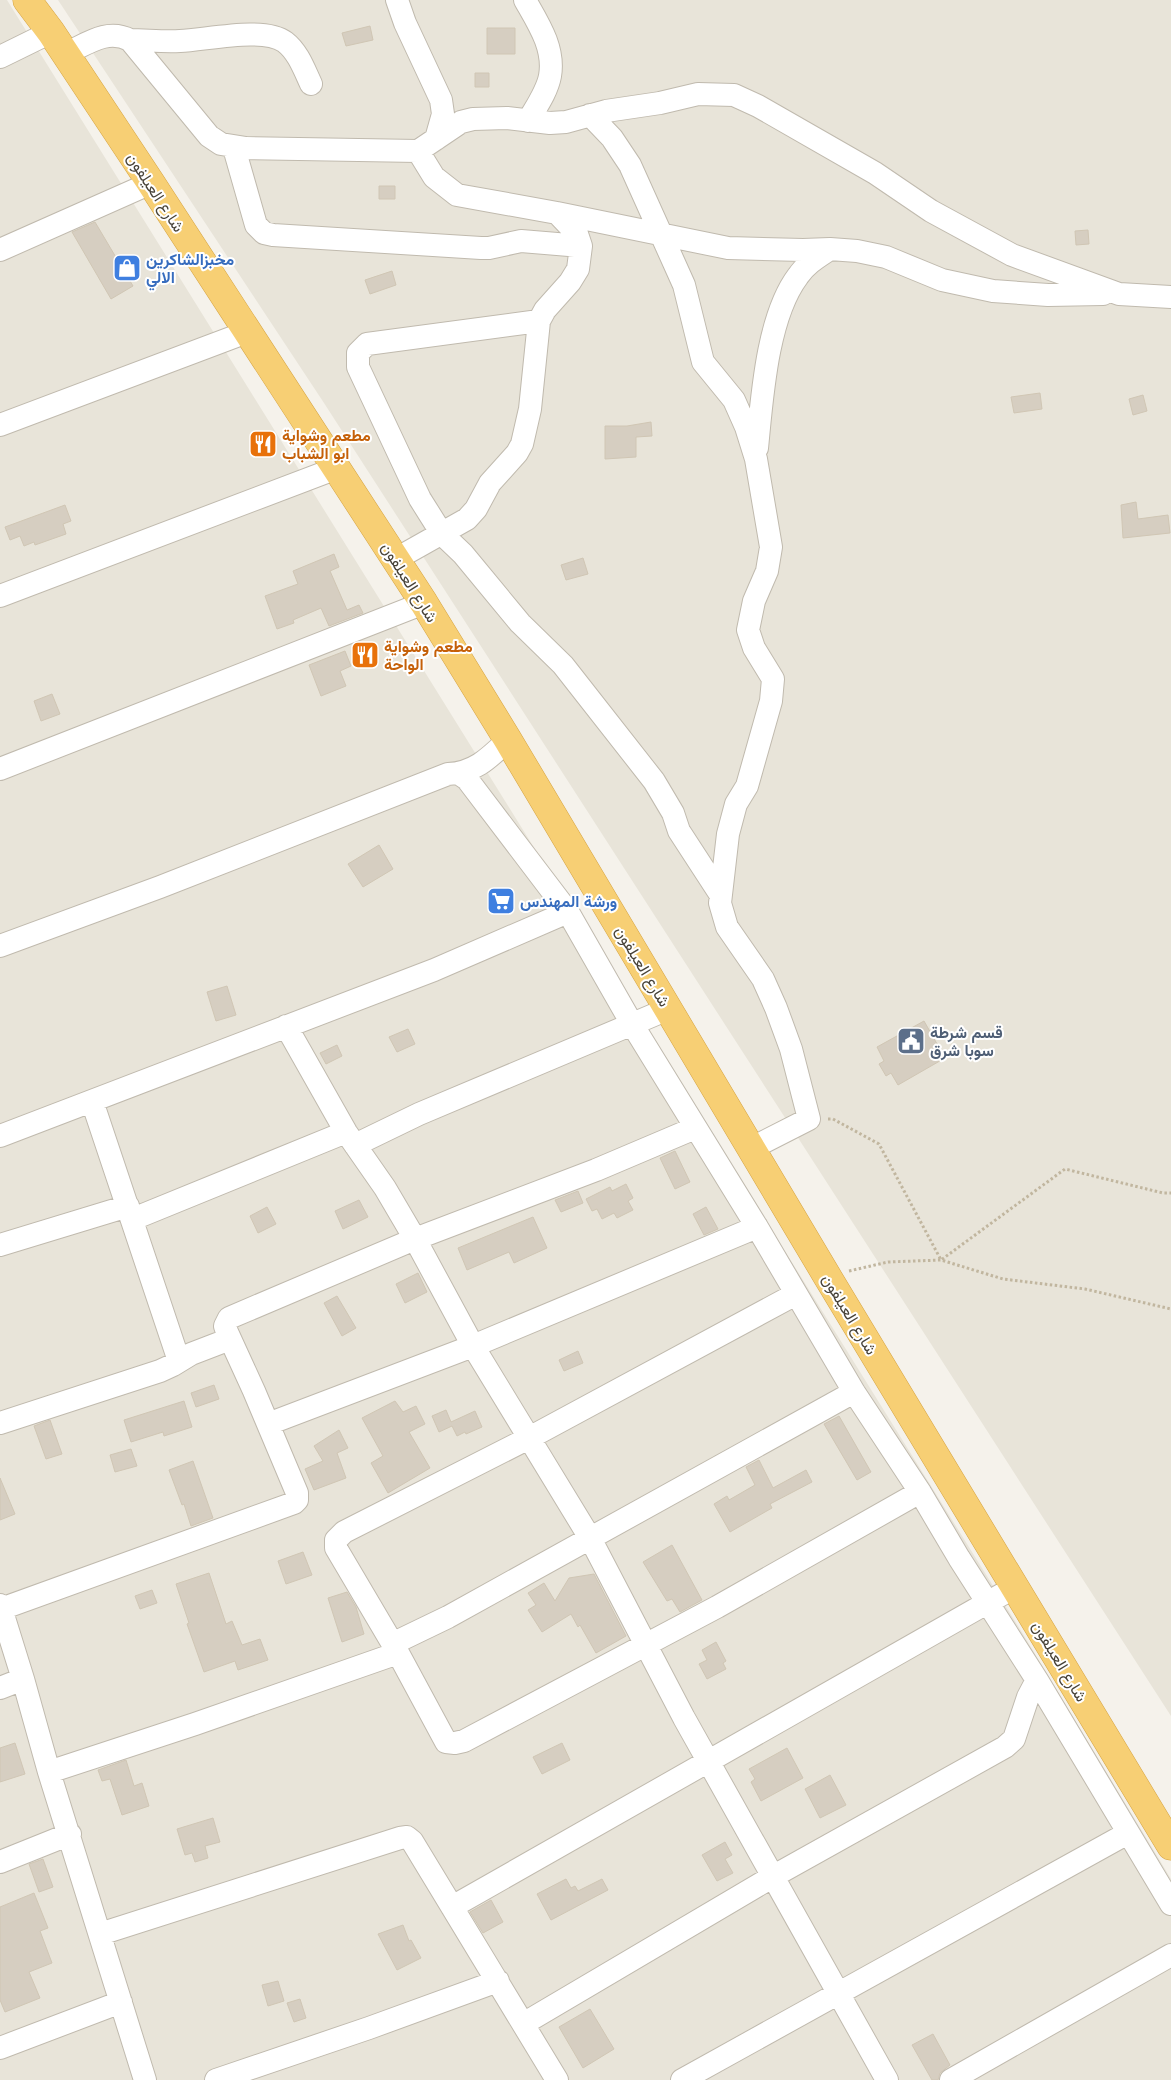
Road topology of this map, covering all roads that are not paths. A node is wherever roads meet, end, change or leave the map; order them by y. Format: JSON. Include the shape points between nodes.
{"nodes":[{"id":1,"x":27,"y":0,"type":"edge"},
{"id":2,"x":397,"y":0,"type":"edge"},
{"id":3,"x":524,"y":0,"type":"edge"},
{"id":4,"x":130,"y":40,"type":"junction"},
{"id":5,"x":58,"y":43,"type":"junction"},
{"id":6,"x":0,"y":57,"type":"edge"},
{"id":7,"x":311,"y":84,"type":"dead end"},
{"id":8,"x":590,"y":115,"type":"junction"},
{"id":9,"x":528,"y":121,"type":"junction"},
{"id":10,"x":427,"y":145,"type":"junction"},
{"id":11,"x":234,"y":148,"type":"junction"},
{"id":12,"x":151,"y":183,"type":"junction"},
{"id":13,"x":556,"y":213,"type":"junction"},
{"id":14,"x":660,"y":233,"type":"junction"},
{"id":15,"x":581,"y":246,"type":"junction"},
{"id":16,"x":830,"y":249,"type":"junction"},
{"id":17,"x":0,"y":250,"type":"edge"},
{"id":18,"x":1119,"y":294,"type":"junction"},
{"id":19,"x":1171,"y":297,"type":"edge"},
{"id":20,"x":539,"y":321,"type":"junction"},
{"id":21,"x":247,"y":332,"type":"junction"},
{"id":22,"x":0,"y":425,"type":"edge"},
{"id":23,"x":756,"y":459,"type":"junction"},
{"id":24,"x":337,"y":468,"type":"junction"},
{"id":25,"x":442,"y":534,"type":"junction"},
{"id":26,"x":396,"y":559,"type":"junction"},
{"id":27,"x":0,"y":596,"type":"edge"},
{"id":28,"x":424,"y":603,"type":"junction"},
{"id":29,"x":508,"y":740,"type":"junction"},
{"id":30,"x":0,"y":769,"type":"edge"},
{"id":31,"x":458,"y":773,"type":"junction"},
{"id":32,"x":720,"y":894,"type":"junction"},
{"id":33,"x":568,"y":912,"type":"junction"},
{"id":34,"x":0,"y":946,"type":"edge"},
{"id":35,"x":668,"y":1009,"type":"junction"},
{"id":36,"x":632,"y":1024,"type":"junction"},
{"id":37,"x":286,"y":1026,"type":"junction"},
{"id":38,"x":92,"y":1101,"type":"junction"},
{"id":39,"x":695,"y":1128,"type":"junction"},
{"id":40,"x":0,"y":1136,"type":"edge"},
{"id":41,"x":350,"y":1138,"type":"junction"},
{"id":42,"x":752,"y":1148,"type":"junction"},
{"id":43,"x":131,"y":1213,"type":"junction"},
{"id":44,"x":757,"y":1227,"type":"junction"},
{"id":45,"x":415,"y":1239,"type":"junction"},
{"id":46,"x":0,"y":1246,"type":"edge"},
{"id":47,"x":796,"y":1294,"type":"junction"},
{"id":48,"x":230,"y":1339,"type":"junction"},
{"id":49,"x":473,"y":1346,"type":"junction"},
{"id":50,"x":179,"y":1361,"type":"junction"},
{"id":51,"x":854,"y":1392,"type":"junction"},
{"id":52,"x":0,"y":1423,"type":"edge"},
{"id":53,"x":268,"y":1424,"type":"junction"},
{"id":54,"x":529,"y":1438,"type":"junction"},
{"id":55,"x":920,"y":1492,"type":"junction"},
{"id":56,"x":590,"y":1538,"type":"junction"},
{"id":57,"x":1016,"y":1587,"type":"junction"},
{"id":58,"x":988,"y":1602,"type":"junction"},
{"id":59,"x":1,"y":1607,"type":"edge"},
{"id":60,"x":645,"y":1644,"type":"junction"},
{"id":61,"x":395,"y":1649,"type":"junction"},
{"id":62,"x":23,"y":1679,"type":"junction"},
{"id":63,"x":1037,"y":1680,"type":"junction"},
{"id":64,"x":0,"y":1688,"type":"edge"},
{"id":65,"x":708,"y":1762,"type":"junction"},
{"id":66,"x":49,"y":1772,"type":"junction"},
{"id":67,"x":1128,"y":1833,"type":"junction"},
{"id":68,"x":70,"y":1834,"type":"junction"},
{"id":69,"x":1171,"y":1846,"type":"edge"},
{"id":70,"x":0,"y":1862,"type":"edge"},
{"id":71,"x":772,"y":1877,"type":"junction"},
{"id":72,"x":1171,"y":1904,"type":"edge"},
{"id":73,"x":452,"y":1907,"type":"junction"},
{"id":74,"x":100,"y":1934,"type":"junction"},
{"id":75,"x":1171,"y":1955,"type":"edge"},
{"id":76,"x":498,"y":1981,"type":"junction"},
{"id":77,"x":840,"y":1994,"type":"junction"},
{"id":78,"x":120,"y":2002,"type":"junction"},
{"id":79,"x":523,"y":2024,"type":"junction"},
{"id":80,"x":0,"y":2048,"type":"edge"},
{"id":81,"x":145,"y":2080,"type":"edge"},
{"id":82,"x":216,"y":2080,"type":"edge"},
{"id":83,"x":557,"y":2080,"type":"edge"},
{"id":84,"x":682,"y":2080,"type":"edge"},
{"id":85,"x":887,"y":2080,"type":"edge"},
{"id":86,"x":951,"y":2080,"type":"edge"}],
"edges":[{"from":1,"to":5,"type":"highway","name":"شارع العيلفون"},
{"from":2,"to":10,"type":"street","via":[[441,100],[444,114]]},
{"from":3,"to":9,"type":"street","via":[[545,38],[551,65],[546,88]]},
{"from":4,"to":5,"type":"street","via":[[112,34]]},
{"from":4,"to":7,"type":"street","via":[[178,41],[255,34],[274,37],[296,52]]},
{"from":4,"to":11,"type":"street","via":[[209,136]]},
{"from":5,"to":6,"type":"street"},
{"from":5,"to":12,"type":"highway","name":"شارع العيلفون"},
{"from":8,"to":9,"type":"street","via":[[566,122]]},
{"from":8,"to":14,"type":"street","via":[[622,151]]},
{"from":8,"to":18,"type":"street","via":[[698,94],[734,95],[875,173],[975,236],[1035,265]]},
{"from":9,"to":10,"type":"street","via":[[507,118],[461,122]]},
{"from":10,"to":11,"type":"street"},
{"from":10,"to":13,"type":"street","via":[[434,177],[457,195]]},
{"from":11,"to":15,"type":"street","via":[[256,225],[264,233],[480,248],[521,241]]},
{"from":12,"to":17,"type":"street"},
{"from":12,"to":21,"type":"highway","name":"شارع العيلفون"},
{"from":13,"to":14,"type":"street"},
{"from":13,"to":15,"type":"street","via":[[572,228]]},
{"from":14,"to":16,"type":"street","via":[[680,240],[728,248]]},
{"from":14,"to":23,"type":"street","via":[[684,285],[703,362],[734,400]]},
{"from":15,"to":20,"type":"street","via":[[578,269]]},
{"from":16,"to":18,"type":"street","via":[[886,257],[942,280],[993,291]]},
{"from":16,"to":23,"type":"street","via":[[810,262],[798,275],[779,312],[764,382]]},
{"from":18,"to":19,"type":"street"},
{"from":20,"to":25,"type":"street","via":[[530,410],[522,444],[490,483],[476,509],[467,519]]},
{"from":20,"to":25,"type":"street","via":[[381,341],[367,344],[358,353],[362,380],[420,499]]},
{"from":21,"to":22,"type":"street"},
{"from":21,"to":24,"type":"highway","name":"شارع العيلفون"},
{"from":23,"to":32,"type":"street","via":[[771,547],[768,570],[754,601],[748,630],[754,648],[773,679],[771,701],[747,786],[736,804],[728,834]]},
{"from":24,"to":26,"type":"highway","name":"شارع العيلفون"},
{"from":24,"to":27,"type":"street"},
{"from":25,"to":26,"type":"street"},
{"from":25,"to":32,"type":"street","via":[[563,665],[654,781],[673,813],[679,831]]},
{"from":26,"to":28,"type":"highway","name":"شارع العيلفون"},
{"from":28,"to":29,"type":"highway","name":"شارع العيلفون"},
{"from":28,"to":30,"type":"street"},
{"from":29,"to":31,"type":"street","via":[[484,762]]},
{"from":29,"to":35,"type":"highway","name":"شارع العيلفون"},
{"from":31,"to":33,"type":"street","via":[[467,779]]},
{"from":31,"to":34,"type":"street","via":[[448,774],[174,882]]},
{"from":32,"to":42,"type":"street","via":[[727,927],[763,980],[778,1015],[810,1118]]},
{"from":33,"to":36,"type":"street"},
{"from":33,"to":37,"type":"street","via":[[434,970]]},
{"from":35,"to":36,"type":"street"},
{"from":35,"to":42,"type":"highway","name":"شارع العيلفون"},
{"from":36,"to":39,"type":"street"},
{"from":36,"to":41,"type":"street","via":[[428,1111]]},
{"from":37,"to":38,"type":"street"},
{"from":37,"to":41,"type":"street"},
{"from":38,"to":40,"type":"street"},
{"from":38,"to":43,"type":"street"},
{"from":39,"to":44,"type":"street"},
{"from":39,"to":45,"type":"street","via":[[596,1170]]},
{"from":41,"to":43,"type":"street"},
{"from":41,"to":45,"type":"street"},
{"from":42,"to":57,"type":"highway","name":"شارع العيلفون"},
{"from":43,"to":46,"type":"street"},
{"from":43,"to":50,"type":"street"},
{"from":44,"to":47,"type":"street"},
{"from":44,"to":49,"type":"street"},
{"from":45,"to":48,"type":"street","via":[[229,1318],[226,1326]]},
{"from":45,"to":49,"type":"street"},
{"from":47,"to":51,"type":"street"},
{"from":47,"to":54,"type":"street"},
{"from":48,"to":50,"type":"street"},
{"from":48,"to":53,"type":"street"},
{"from":49,"to":53,"type":"street"},
{"from":49,"to":54,"type":"street"},
{"from":50,"to":52,"type":"street","via":[[160,1371]]},
{"from":51,"to":55,"type":"street"},
{"from":51,"to":56,"type":"street"},
{"from":53,"to":59,"type":"street","via":[[297,1493],[294,1503]]},
{"from":54,"to":56,"type":"street"},
{"from":54,"to":61,"type":"street","via":[[344,1532],[336,1540],[336,1548]]},
{"from":55,"to":58,"type":"street"},
{"from":55,"to":60,"type":"street"},
{"from":56,"to":60,"type":"street"},
{"from":56,"to":61,"type":"street"},
{"from":57,"to":58,"type":"street"},
{"from":57,"to":69,"type":"highway","name":"شارع العيلفون"},
{"from":58,"to":63,"type":"street"},
{"from":58,"to":65,"type":"street"},
{"from":59,"to":62,"type":"street"},
{"from":60,"to":61,"type":"street","via":[[455,1743],[446,1742]]},
{"from":60,"to":65,"type":"street"},
{"from":61,"to":66,"type":"street","via":[[195,1724]]},
{"from":62,"to":64,"type":"street"},
{"from":62,"to":66,"type":"street"},
{"from":63,"to":67,"type":"street"},
{"from":63,"to":71,"type":"street","via":[[1014,1739],[1005,1747]]},
{"from":65,"to":71,"type":"street"},
{"from":65,"to":73,"type":"street"},
{"from":66,"to":68,"type":"street"},
{"from":67,"to":72,"type":"street"},
{"from":67,"to":77,"type":"street"},
{"from":68,"to":70,"type":"street"},
{"from":68,"to":74,"type":"street"},
{"from":71,"to":77,"type":"street"},
{"from":71,"to":79,"type":"street"},
{"from":73,"to":74,"type":"street","via":[[412,1841],[400,1838]]},
{"from":73,"to":76,"type":"street"},
{"from":74,"to":78,"type":"street"},
{"from":75,"to":86,"type":"street"},
{"from":76,"to":79,"type":"street"},
{"from":76,"to":82,"type":"street"},
{"from":77,"to":84,"type":"street"},
{"from":77,"to":85,"type":"street"},
{"from":78,"to":80,"type":"street"},
{"from":78,"to":81,"type":"street"},
{"from":79,"to":83,"type":"street"}]}
